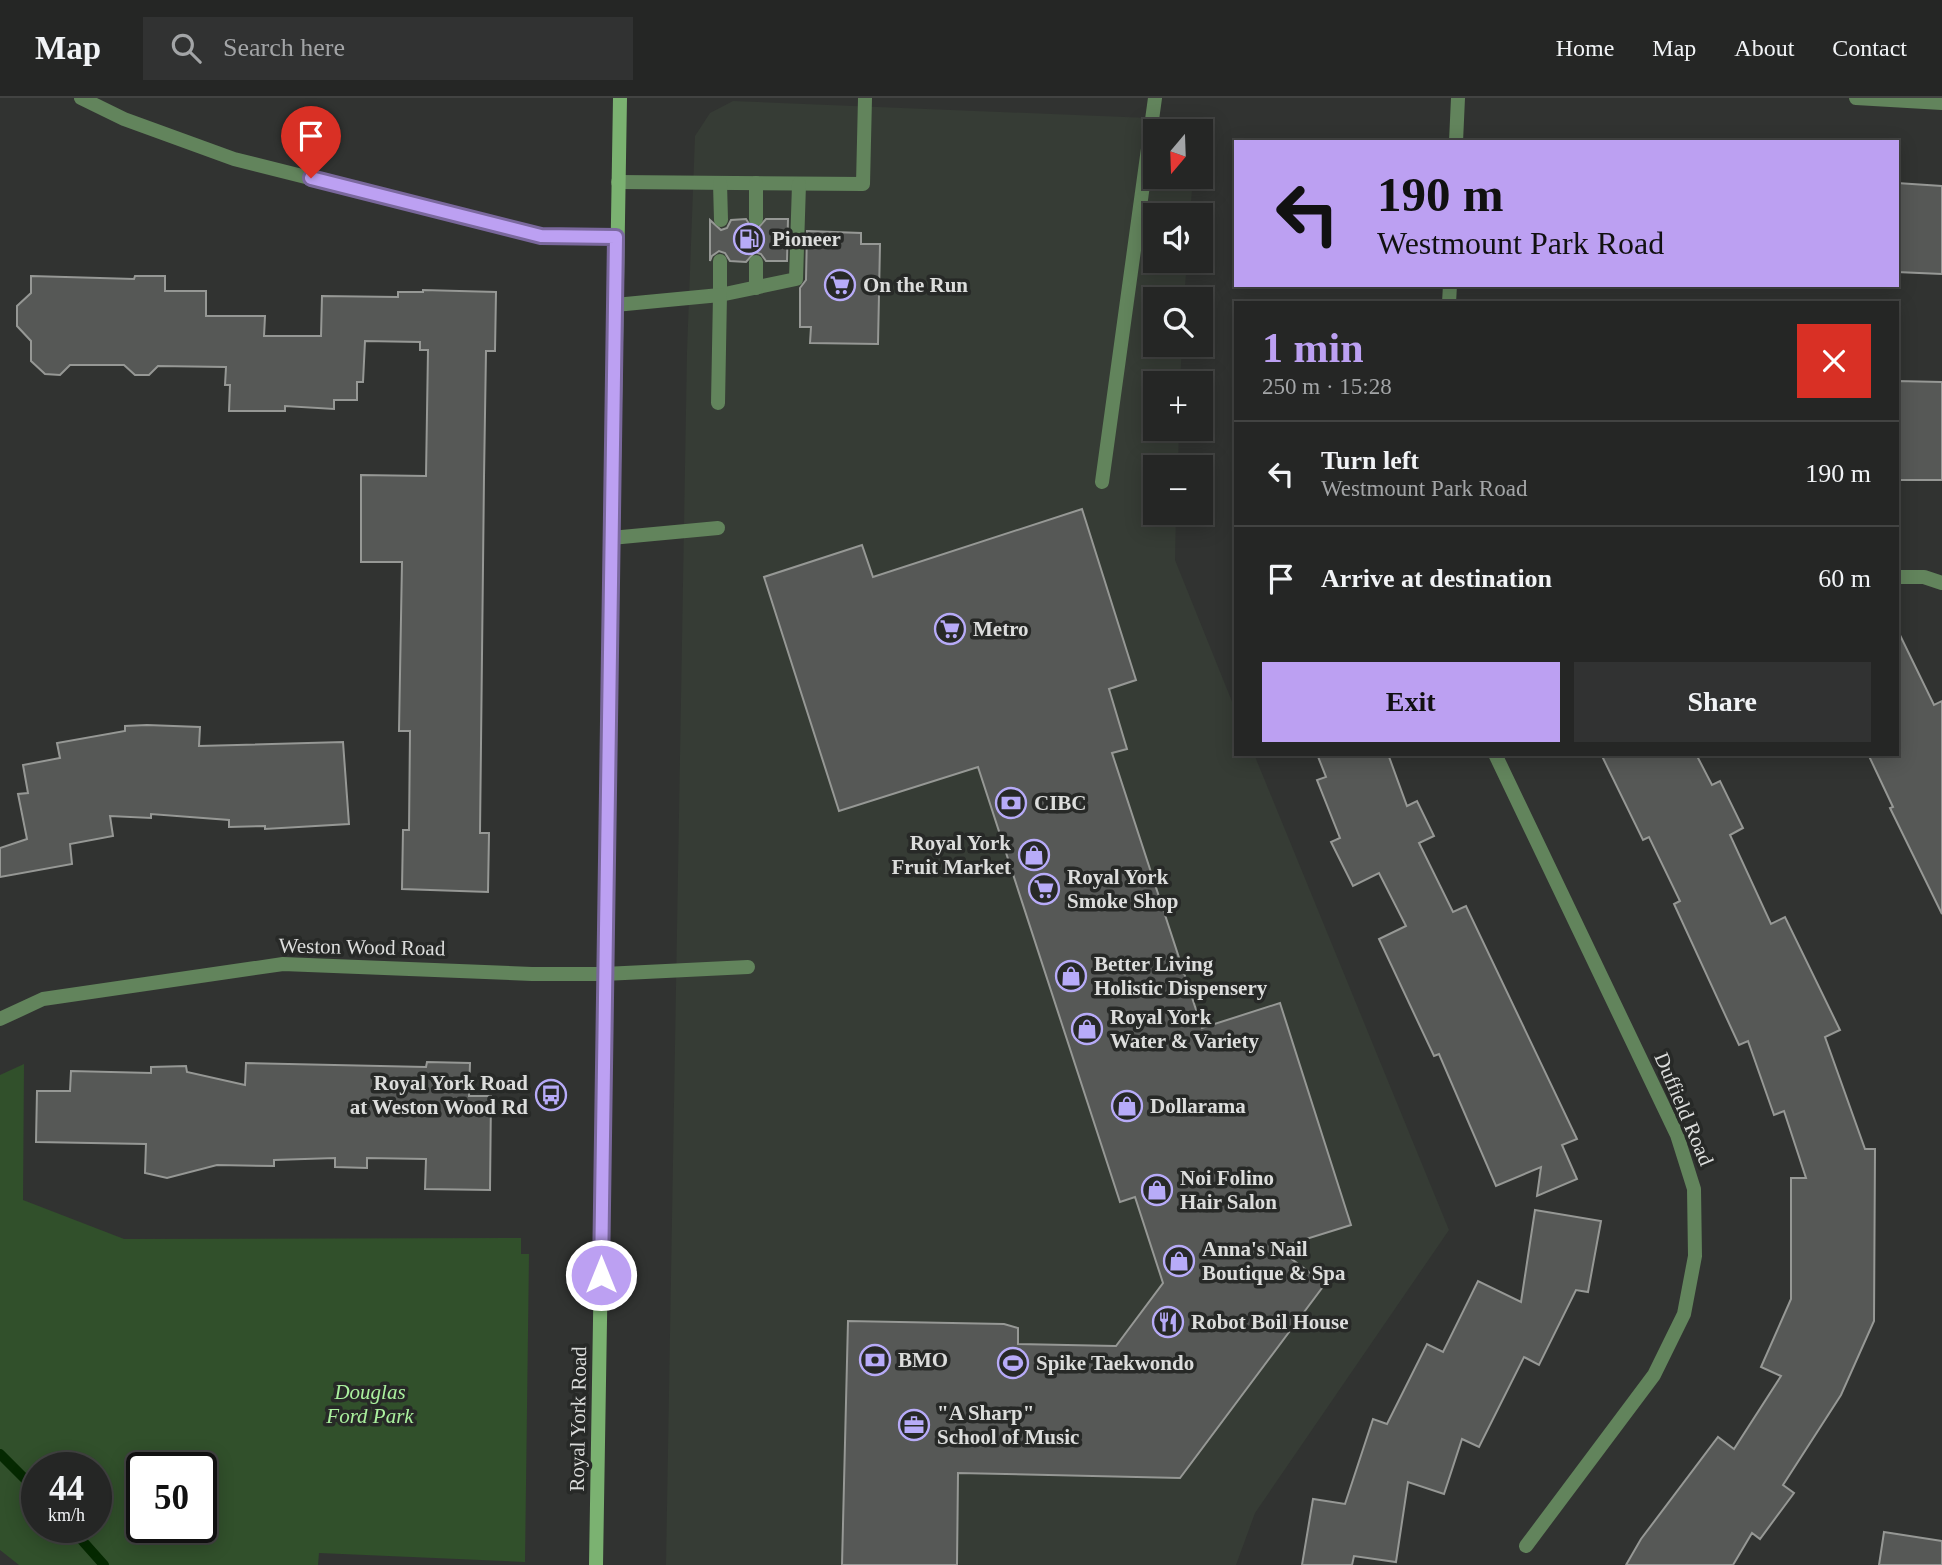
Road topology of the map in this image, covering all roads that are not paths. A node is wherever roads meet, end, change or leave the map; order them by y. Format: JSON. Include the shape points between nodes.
{"nodes":[{"id":1,"x":81,"y":98,"type":"edge"},
{"id":2,"x":620,"y":98,"type":"edge"},
{"id":3,"x":865,"y":98,"type":"edge"},
{"id":4,"x":1155,"y":98,"type":"edge"},
{"id":5,"x":1458,"y":98,"type":"edge"},
{"id":6,"x":1856,"y":98,"type":"edge"},
{"id":7,"x":1942,"y":103,"type":"edge"},
{"id":8,"x":1456,"y":140,"type":"edge"},
{"id":9,"x":618,"y":182,"type":"junction"},
{"id":10,"x":720,"y":183,"type":"junction"},
{"id":11,"x":756,"y":183,"type":"junction"},
{"id":12,"x":799,"y":184,"type":"junction"},
{"id":13,"x":756,"y":219,"type":"dead end"},
{"id":14,"x":721,"y":220,"type":"dead end"},
{"id":15,"x":616,"y":237,"type":"junction"},
{"id":16,"x":720,"y":261,"type":"dead end"},
{"id":17,"x":756,"y":261,"type":"dead end"},
{"id":18,"x":756,"y":288,"type":"junction"},
{"id":19,"x":720,"y":295,"type":"junction"},
{"id":20,"x":615,"y":305,"type":"junction"},
{"id":21,"x":718,"y":402,"type":"dead end"},
{"id":22,"x":1102,"y":482,"type":"dead end"},
{"id":23,"x":718,"y":528,"type":"dead end"},
{"id":24,"x":611,"y":538,"type":"junction"},
{"id":25,"x":1899,"y":578,"type":"edge"},
{"id":26,"x":1942,"y":583,"type":"edge"},
{"id":27,"x":1496,"y":756,"type":"edge"},
{"id":28,"x":748,"y":967,"type":"dead end"},
{"id":29,"x":604,"y":974,"type":"junction"},
{"id":30,"x":0,"y":1019,"type":"edge"},
{"id":31,"x":1526,"y":1546,"type":"dead end"},
{"id":32,"x":596,"y":1565,"type":"edge"}],
"edges":[{"from":1,"to":15,"type":"street","via":[[124,119],[234,159],[541,236]]},
{"from":2,"to":9,"type":"main road","name":"Royal York Road"},
{"from":3,"to":12,"type":"street","via":[[863,184]]},
{"from":4,"to":22,"type":"street"},
{"from":5,"to":8,"type":"street"},
{"from":6,"to":7,"type":"street"},
{"from":9,"to":10,"type":"street"},
{"from":9,"to":15,"type":"main road","name":"Royal York Road"},
{"from":10,"to":11,"type":"street"},
{"from":10,"to":14,"type":"street"},
{"from":11,"to":12,"type":"street"},
{"from":11,"to":13,"type":"street"},
{"from":12,"to":18,"type":"street","via":[[796,279]]},
{"from":15,"to":20,"type":"main road","name":"Royal York Road"},
{"from":16,"to":19,"type":"street"},
{"from":17,"to":18,"type":"street"},
{"from":18,"to":19,"type":"street"},
{"from":19,"to":20,"type":"street"},
{"from":19,"to":21,"type":"street"},
{"from":20,"to":24,"type":"main road","name":"Royal York Road"},
{"from":23,"to":24,"type":"street"},
{"from":24,"to":29,"type":"main road","name":"Royal York Road"},
{"from":25,"to":26,"type":"street","via":[[1924,577]]},
{"from":27,"to":31,"type":"street","name":"Duffield Road","via":[[1677,1135],[1695,1189],[1695,1256],[1684,1314],[1654,1375]]},
{"from":28,"to":29,"type":"street","name":"Weston Wood Road"},
{"from":29,"to":30,"type":"street","name":"Weston Wood Road","via":[[283,964],[43,999]]},
{"from":29,"to":32,"type":"main road","name":"Royal York Road"}]}
